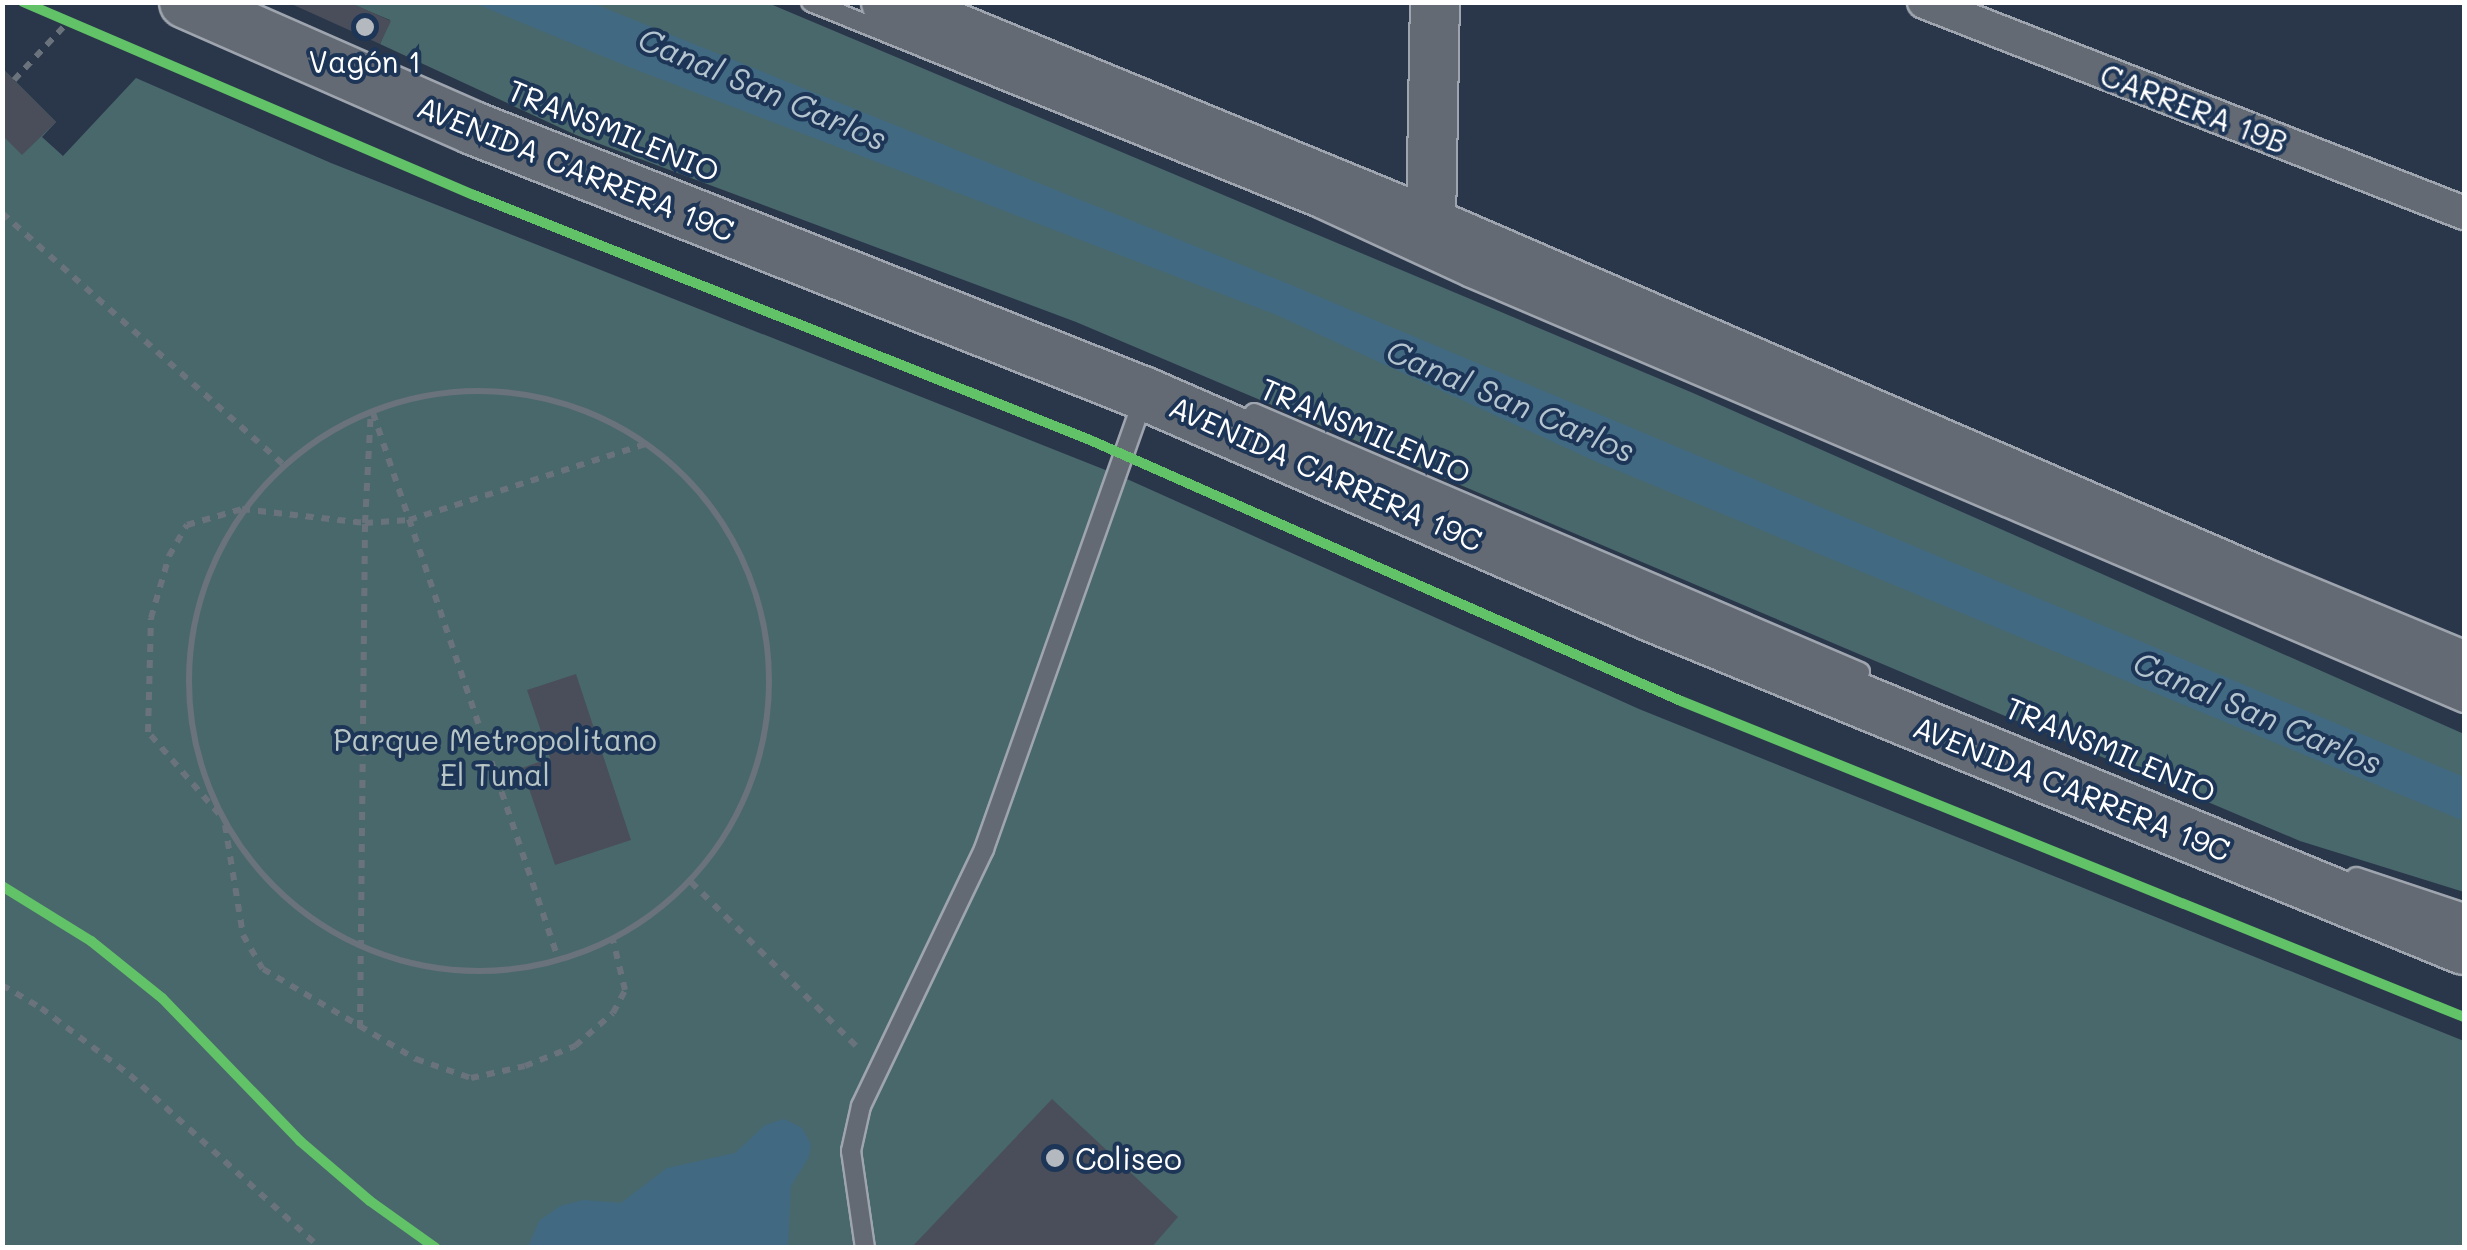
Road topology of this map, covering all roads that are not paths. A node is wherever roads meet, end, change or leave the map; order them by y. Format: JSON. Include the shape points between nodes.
{"nodes":[{"id":1,"x":186,"y":2,"type":"edge"},
{"id":2,"x":812,"y":2,"type":"edge"},
{"id":3,"x":888,"y":2,"type":"edge"},
{"id":4,"x":1436,"y":2,"type":"edge"},
{"id":5,"x":1924,"y":2,"type":"edge"},
{"id":6,"x":2464,"y":213,"type":"edge"},
{"id":7,"x":1431,"y":225,"type":"junction"},
{"id":8,"x":1145,"y":394,"type":"junction"},
{"id":9,"x":1240,"y":408,"type":"dead end"},
{"id":10,"x":2464,"y":668,"type":"edge"},
{"id":11,"x":1883,"y":682,"type":"dead end"},
{"id":12,"x":2464,"y":703,"type":"edge"},
{"id":13,"x":2339,"y":871,"type":"dead end"},
{"id":14,"x":2464,"y":913,"type":"edge"},
{"id":15,"x":2464,"y":948,"type":"edge"},
{"id":16,"x":865,"y":1248,"type":"edge"}],
"edges":[{"from":1,"to":8,"type":"main road","name":"AVENIDA CARRERA 19C","via":[[491,136]]},
{"from":2,"to":12,"type":"lane","via":[[1319,208]]},
{"from":3,"to":7,"type":"main road"},
{"from":4,"to":7,"type":"street"},
{"from":5,"to":6,"type":"street","name":"CARRERA 19B"},
{"from":7,"to":10,"type":"main road"},
{"from":8,"to":15,"type":"main road","name":"AVENIDA CARRERA 19C","via":[[1654,616]]},
{"from":8,"to":16,"type":"lane","via":[[984,849],[861,1106],[850,1151]]},
{"from":9,"to":11,"type":"lane","name":"TRANSMILENIO"},
{"from":13,"to":14,"type":"lane"}]}
